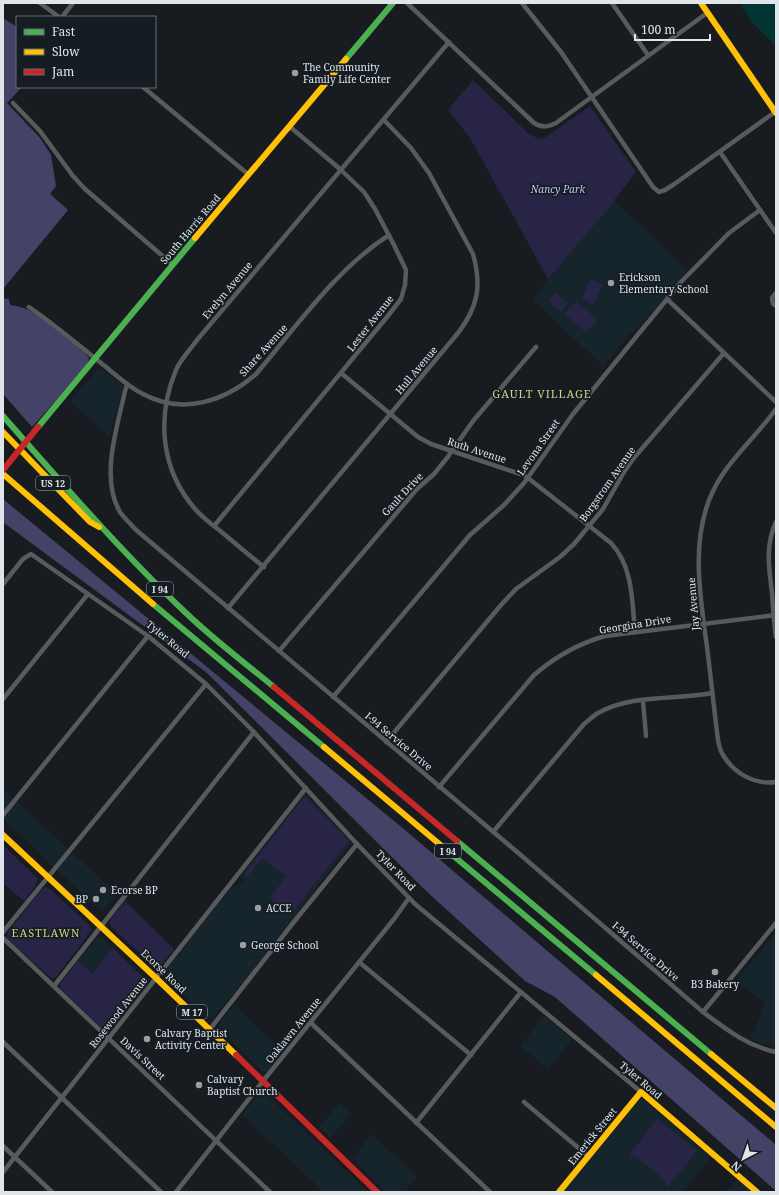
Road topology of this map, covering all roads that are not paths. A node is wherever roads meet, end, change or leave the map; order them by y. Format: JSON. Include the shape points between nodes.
{"nodes":[{"id":1,"x":40,"y":3,"type":"edge"},
{"id":2,"x":73,"y":3,"type":"edge"},
{"id":3,"x":392,"y":3,"type":"edge"},
{"id":4,"x":407,"y":3,"type":"edge"},
{"id":5,"x":522,"y":3,"type":"edge"},
{"id":6,"x":612,"y":3,"type":"edge"},
{"id":7,"x":701,"y":3,"type":"edge"},
{"id":8,"x":708,"y":13,"type":"junction"},
{"id":9,"x":59,"y":16,"type":"edge"},
{"id":10,"x":61,"y":16,"type":"edge"},
{"id":11,"x":449,"y":42,"type":"junction"},
{"id":12,"x":648,"y":55,"type":"junction"},
{"id":13,"x":144,"y":88,"type":"edge"},
{"id":14,"x":592,"y":97,"type":"junction"},
{"id":15,"x":12,"y":103,"type":"dead end"},
{"id":16,"x":775,"y":112,"type":"edge"},
{"id":17,"x":384,"y":120,"type":"junction"},
{"id":18,"x":289,"y":126,"type":"junction"},
{"id":19,"x":720,"y":152,"type":"junction"},
{"id":20,"x":340,"y":169,"type":"junction"},
{"id":21,"x":249,"y":175,"type":"junction"},
{"id":22,"x":760,"y":210,"type":"junction"},
{"id":23,"x":776,"y":233,"type":"edge"},
{"id":24,"x":389,"y":236,"type":"junction"},
{"id":25,"x":173,"y":265,"type":"junction"},
{"id":26,"x":776,"y":294,"type":"edge"},
{"id":27,"x":668,"y":300,"type":"junction"},
{"id":28,"x":29,"y":306,"type":"dead end"},
{"id":29,"x":776,"y":306,"type":"edge"},
{"id":30,"x":536,"y":347,"type":"dead end"},
{"id":31,"x":724,"y":353,"type":"junction"},
{"id":32,"x":95,"y":358,"type":"junction"},
{"id":33,"x":341,"y":373,"type":"junction"},
{"id":34,"x":127,"y":385,"type":"junction"},
{"id":35,"x":166,"y":402,"type":"junction"},
{"id":36,"x":776,"y":402,"type":"edge"},
{"id":37,"x":776,"y":410,"type":"edge"},
{"id":38,"x":391,"y":414,"type":"junction"},
{"id":39,"x":3,"y":416,"type":"edge"},
{"id":40,"x":3,"y":432,"type":"edge"},
{"id":41,"x":452,"y":452,"type":"junction"},
{"id":42,"x":3,"y":470,"type":"edge"},
{"id":43,"x":3,"y":474,"type":"edge"},
{"id":44,"x":528,"y":478,"type":"junction"},
{"id":45,"x":3,"y":480,"type":"edge"},
{"id":46,"x":16,"y":485,"type":"junction"},
{"id":47,"x":776,"y":522,"type":"edge"},
{"id":48,"x":214,"y":526,"type":"junction"},
{"id":49,"x":590,"y":526,"type":"junction"},
{"id":50,"x":105,"y":531,"type":"junction"},
{"id":51,"x":264,"y":567,"type":"junction"},
{"id":52,"x":3,"y":584,"type":"edge"},
{"id":53,"x":88,"y":594,"type":"junction"},
{"id":54,"x":228,"y":608,"type":"junction"},
{"id":55,"x":775,"y":615,"type":"edge"},
{"id":56,"x":704,"y":624,"type":"junction"},
{"id":57,"x":635,"y":632,"type":"junction"},
{"id":58,"x":148,"y":636,"type":"junction"},
{"id":59,"x":776,"y":637,"type":"edge"},
{"id":60,"x":278,"y":651,"type":"junction"},
{"id":61,"x":206,"y":684,"type":"junction"},
{"id":62,"x":712,"y":693,"type":"junction"},
{"id":63,"x":333,"y":697,"type":"junction"},
{"id":64,"x":3,"y":699,"type":"edge"},
{"id":65,"x":643,"y":700,"type":"junction"},
{"id":66,"x":254,"y":732,"type":"junction"},
{"id":67,"x":646,"y":736,"type":"dead end"},
{"id":68,"x":386,"y":742,"type":"junction"},
{"id":69,"x":776,"y":782,"type":"edge"},
{"id":70,"x":439,"y":787,"type":"junction"},
{"id":71,"x":306,"y":788,"type":"junction"},
{"id":72,"x":3,"y":815,"type":"edge"},
{"id":73,"x":493,"y":832,"type":"junction"},
{"id":74,"x":3,"y":834,"type":"edge"},
{"id":75,"x":357,"y":844,"type":"junction"},
{"id":76,"x":48,"y":877,"type":"junction"},
{"id":77,"x":409,"y":898,"type":"junction"},
{"id":78,"x":776,"y":923,"type":"edge"},
{"id":79,"x":100,"y":925,"type":"junction"},
{"id":80,"x":3,"y":932,"type":"edge"},
{"id":81,"x":3,"y":938,"type":"edge"},
{"id":82,"x":359,"y":962,"type":"junction"},
{"id":83,"x":156,"y":978,"type":"junction"},
{"id":84,"x":54,"y":986,"type":"junction"},
{"id":85,"x":521,"y":992,"type":"junction"},
{"id":86,"x":703,"y":1012,"type":"junction"},
{"id":87,"x":311,"y":1023,"type":"junction"},
{"id":88,"x":210,"y":1029,"type":"junction"},
{"id":89,"x":108,"y":1038,"type":"junction"},
{"id":90,"x":3,"y":1042,"type":"edge"},
{"id":91,"x":776,"y":1052,"type":"edge"},
{"id":92,"x":471,"y":1055,"type":"junction"},
{"id":93,"x":263,"y":1081,"type":"junction"},
{"id":94,"x":640,"y":1092,"type":"junction"},
{"id":95,"x":62,"y":1098,"type":"junction"},
{"id":96,"x":524,"y":1102,"type":"dead end"},
{"id":97,"x":776,"y":1108,"type":"edge"},
{"id":98,"x":416,"y":1123,"type":"junction"},
{"id":99,"x":776,"y":1127,"type":"edge"},
{"id":100,"x":216,"y":1141,"type":"junction"},
{"id":101,"x":3,"y":1146,"type":"edge"},
{"id":102,"x":588,"y":1156,"type":"junction"},
{"id":103,"x":15,"y":1157,"type":"junction"},
{"id":104,"x":3,"y":1172,"type":"edge"},
{"id":105,"x":52,"y":1192,"type":"edge"},
{"id":106,"x":161,"y":1192,"type":"edge"},
{"id":107,"x":176,"y":1192,"type":"edge"},
{"id":108,"x":270,"y":1192,"type":"edge"},
{"id":109,"x":377,"y":1192,"type":"edge"},
{"id":110,"x":490,"y":1192,"type":"edge"},
{"id":111,"x":559,"y":1192,"type":"edge"},
{"id":112,"x":757,"y":1192,"type":"edge"}],
"edges":[{"from":1,"to":9,"type":"street"},
{"from":2,"to":10,"type":"street"},
{"from":3,"to":18,"type":"main road","name":"South Harris Road"},
{"from":4,"to":11,"type":"street"},
{"from":5,"to":14,"type":"street","via":[[561,52]]},
{"from":6,"to":12,"type":"street"},
{"from":7,"to":8,"type":"main road"},
{"from":8,"to":12,"type":"street"},
{"from":8,"to":16,"type":"main road"},
{"from":11,"to":14,"type":"street","via":[[534,124],[541,127],[556,123]]},
{"from":11,"to":17,"type":"street","name":"Evelyn Avenue"},
{"from":12,"to":14,"type":"street"},
{"from":13,"to":21,"type":"street"},
{"from":14,"to":19,"type":"street","via":[[653,187],[659,192]]},
{"from":15,"to":25,"type":"street","via":[[40,131],[85,189]]},
{"from":16,"to":19,"type":"street"},
{"from":17,"to":20,"type":"street","name":"Evelyn Avenue"},
{"from":17,"to":38,"type":"street","name":"Hull Avenue","via":[[411,148],[429,173],[473,254],[478,284],[476,300],[468,319]]},
{"from":18,"to":20,"type":"street","name":"Lester Avenue"},
{"from":18,"to":21,"type":"main road","name":"South Harris Road"},
{"from":19,"to":22,"type":"street"},
{"from":20,"to":24,"type":"street","name":"Lester Avenue","via":[[364,192]]},
{"from":20,"to":35,"type":"street","name":"Evelyn Avenue","via":[[185,355],[176,369]]},
{"from":21,"to":25,"type":"main road","name":"South Harris Road"},
{"from":22,"to":23,"type":"street"},
{"from":22,"to":27,"type":"street","name":"Levona Street","via":[[729,233],[693,269]]},
{"from":24,"to":33,"type":"street","name":"Lester Avenue","via":[[406,270],[401,299]]},
{"from":24,"to":35,"type":"street","name":"Share Avenue","via":[[343,272],[243,386],[230,394],[209,401],[185,405]]},
{"from":25,"to":32,"type":"main road","name":"South Harris Road"},
{"from":26,"to":29,"type":"street","via":[[772,298]]},
{"from":27,"to":31,"type":"street"},
{"from":27,"to":44,"type":"street","name":"Levona Street","via":[[573,414]]},
{"from":28,"to":32,"type":"street","name":"Share Avenue"},
{"from":30,"to":41,"type":"street","name":"Gault Drive","via":[[473,421]]},
{"from":31,"to":36,"type":"street"},
{"from":31,"to":49,"type":"street","name":"Borgstrom Avenue","via":[[634,459]]},
{"from":32,"to":34,"type":"street","name":"Share Avenue"},
{"from":32,"to":42,"type":"main road","name":"South Harris Road","bridge":true},
{"from":33,"to":38,"type":"street","name":"Ruth Avenue"},
{"from":33,"to":48,"type":"street","name":"Lester Avenue"},
{"from":34,"to":35,"type":"street","name":"Share Avenue","via":[[144,395]]},
{"from":34,"to":54,"type":"street","name":"I-94 Service Drive","via":[[111,462],[111,487],[115,500],[121,513],[134,529]]},
{"from":35,"to":48,"type":"street","name":"Evelyn Avenue","via":[[163,429],[166,455],[187,498]]},
{"from":37,"to":56,"type":"street","name":"Jay Avenue","via":[[734,460],[705,509],[699,547]]},
{"from":38,"to":41,"type":"street","name":"Ruth Avenue","via":[[418,437]]},
{"from":38,"to":51,"type":"street","name":"Hull Avenue"},
{"from":39,"to":50,"type":"main road","number":"I 94"},
{"from":40,"to":50,"type":"main road","number":"US 12","via":[[90,522]]},
{"from":41,"to":44,"type":"street","name":"Ruth Avenue"},
{"from":41,"to":60,"type":"street","name":"Gault Drive"},
{"from":43,"to":46,"type":"main road","number":"I 94"},
{"from":44,"to":49,"type":"street","name":"Ruth Avenue"},
{"from":44,"to":63,"type":"street","name":"Levona Street","via":[[504,505],[470,535]]},
{"from":45,"to":46,"type":"main road"},
{"from":46,"to":99,"type":"main road","number":"I 94","via":[[119,575]]},
{"from":47,"to":55,"type":"street","via":[[769,546]]},
{"from":48,"to":51,"type":"street","name":"Evelyn Avenue"},
{"from":49,"to":57,"type":"street","name":"Ruth Avenue","via":[[611,543],[624,563],[629,576]]},
{"from":49,"to":68,"type":"street","name":"Borgstrom Avenue","via":[[560,557],[516,589]]},
{"from":50,"to":97,"type":"main road","number":"I 94","via":[[165,594],[208,633]]},
{"from":51,"to":54,"type":"street","name":"Hull Avenue"},
{"from":52,"to":53,"type":"street","name":"Tyler Road","via":[[23,559],[31,554]]},
{"from":53,"to":58,"type":"street","name":"Tyler Road"},
{"from":53,"to":64,"type":"street"},
{"from":54,"to":60,"type":"street","name":"I-94 Service Drive"},
{"from":55,"to":56,"type":"street","name":"Georgina Drive"},
{"from":55,"to":59,"type":"street"},
{"from":56,"to":57,"type":"street","name":"Georgina Drive"},
{"from":56,"to":62,"type":"street","name":"Jay Avenue"},
{"from":57,"to":70,"type":"street","name":"Georgina Drive","via":[[605,636],[579,644],[545,665],[523,686]]},
{"from":58,"to":61,"type":"street","name":"Tyler Road"},
{"from":58,"to":72,"type":"street"},
{"from":60,"to":63,"type":"street","name":"I-94 Service Drive"},
{"from":61,"to":66,"type":"street","name":"Tyler Road"},
{"from":61,"to":76,"type":"street"},
{"from":62,"to":65,"type":"street"},
{"from":62,"to":69,"type":"street","name":"Jay Avenue","via":[[722,754],[743,776],[768,783]]},
{"from":63,"to":68,"type":"street","name":"I-94 Service Drive"},
{"from":65,"to":67,"type":"street"},
{"from":65,"to":73,"type":"street","via":[[615,705],[596,713]]},
{"from":66,"to":71,"type":"street","name":"Tyler Road"},
{"from":66,"to":79,"type":"street"},
{"from":68,"to":70,"type":"street","name":"I-94 Service Drive"},
{"from":70,"to":73,"type":"street","name":"I-94 Service Drive"},
{"from":71,"to":75,"type":"street","name":"Tyler Road"},
{"from":71,"to":83,"type":"street","name":"Rosewood Avenue"},
{"from":73,"to":86,"type":"street","name":"I-94 Service Drive"},
{"from":74,"to":76,"type":"main road","name":"Ecorse Road","number":"M 17"},
{"from":75,"to":77,"type":"street","name":"Tyler Road"},
{"from":75,"to":88,"type":"street"},
{"from":76,"to":79,"type":"main road","name":"Ecorse Road","number":"M 17"},
{"from":76,"to":80,"type":"street"},
{"from":77,"to":82,"type":"street","name":"Oaklawn Avenue"},
{"from":77,"to":85,"type":"street","name":"Tyler Road","via":[[438,925]]},
{"from":78,"to":86,"type":"street"},
{"from":79,"to":83,"type":"main road","name":"Ecorse Road","number":"M 17"},
{"from":79,"to":84,"type":"street"},
{"from":81,"to":84,"type":"street","name":"Davis Street"},
{"from":82,"to":87,"type":"street","name":"Oaklawn Avenue"},
{"from":82,"to":92,"type":"street"},
{"from":83,"to":88,"type":"main road","name":"Ecorse Road","number":"M 17"},
{"from":83,"to":89,"type":"street","name":"Rosewood Avenue"},
{"from":84,"to":89,"type":"street","name":"Davis Street"},
{"from":85,"to":92,"type":"street"},
{"from":85,"to":94,"type":"street","name":"Tyler Road"},
{"from":86,"to":91,"type":"street","name":"I-94 Service Drive","via":[[749,1044]]},
{"from":87,"to":93,"type":"street","name":"Oaklawn Avenue"},
{"from":87,"to":98,"type":"street"},
{"from":88,"to":93,"type":"main road","name":"Ecorse Road","number":"M 17"},
{"from":89,"to":95,"type":"street","name":"Rosewood Avenue"},
{"from":89,"to":100,"type":"street","name":"Davis Street"},
{"from":90,"to":95,"type":"street"},
{"from":92,"to":98,"type":"street"},
{"from":93,"to":100,"type":"street","name":"Oaklawn Avenue"},
{"from":93,"to":109,"type":"main road","name":"Ecorse Road","number":"M 17"},
{"from":94,"to":102,"type":"main road","name":"Emerick Street"},
{"from":94,"to":112,"type":"main road","name":"Tyler Road"},
{"from":95,"to":103,"type":"street","name":"Rosewood Avenue"},
{"from":95,"to":106,"type":"street"},
{"from":96,"to":102,"type":"street"},
{"from":98,"to":110,"type":"street"},
{"from":100,"to":107,"type":"street","name":"Oaklawn Avenue"},
{"from":100,"to":108,"type":"street","name":"Davis Street"},
{"from":101,"to":103,"type":"street"},
{"from":102,"to":111,"type":"main road","name":"Emerick Street"},
{"from":103,"to":104,"type":"street","name":"Rosewood Avenue"},
{"from":103,"to":105,"type":"street"}]}
